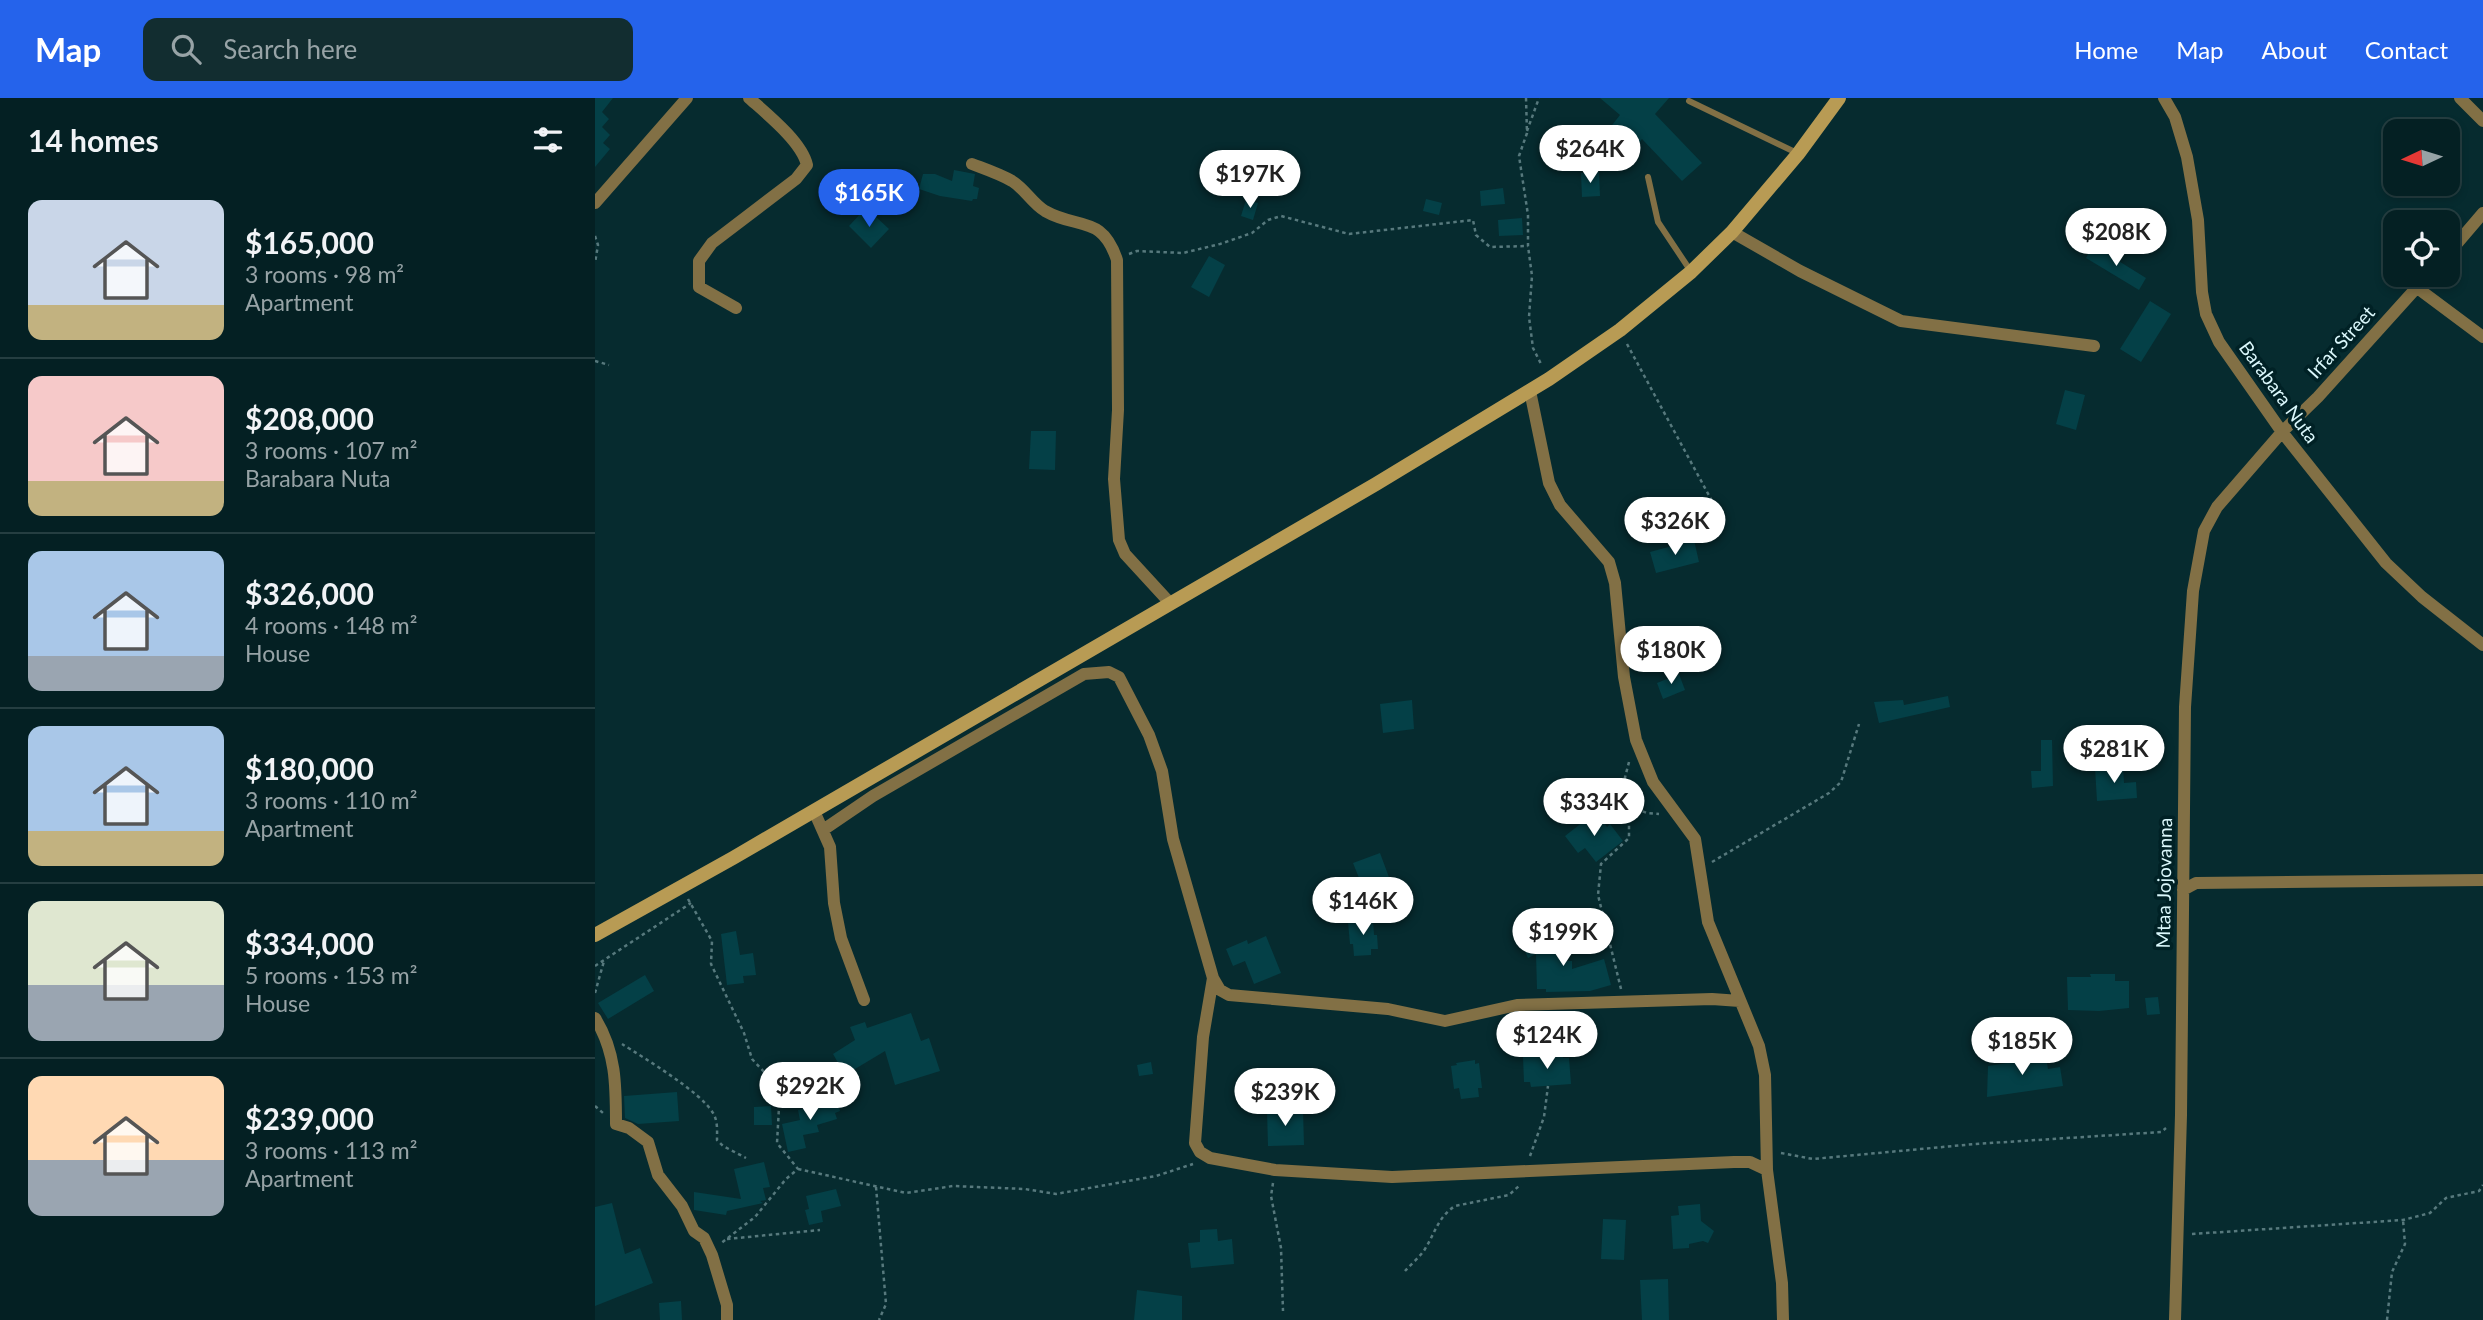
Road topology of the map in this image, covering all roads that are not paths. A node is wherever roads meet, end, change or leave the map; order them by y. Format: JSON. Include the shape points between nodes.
{"nodes":[{"id":1,"x":687,"y":98,"type":"edge"},
{"id":2,"x":748,"y":98,"type":"edge"},
{"id":3,"x":1839,"y":98,"type":"edge"},
{"id":4,"x":2164,"y":98,"type":"edge"},
{"id":5,"x":2461,"y":98,"type":"edge"},
{"id":6,"x":1689,"y":101,"type":"dead end"},
{"id":7,"x":2483,"y":121,"type":"edge"},
{"id":8,"x":1798,"y":154,"type":"junction"},
{"id":9,"x":972,"y":164,"type":"dead end"},
{"id":10,"x":1648,"y":177,"type":"dead end"},
{"id":11,"x":595,"y":203,"type":"edge"},
{"id":12,"x":2483,"y":213,"type":"edge"},
{"id":13,"x":1732,"y":232,"type":"junction"},
{"id":14,"x":2460,"y":240,"type":"edge"},
{"id":15,"x":1691,"y":272,"type":"junction"},
{"id":16,"x":2416,"y":287,"type":"joint"},
{"id":17,"x":737,"y":308,"type":"dead end"},
{"id":18,"x":2483,"y":337,"type":"edge"},
{"id":19,"x":2094,"y":346,"type":"dead end"},
{"id":20,"x":1530,"y":391,"type":"junction"},
{"id":21,"x":2282,"y":432,"type":"junction"},
{"id":22,"x":1170,"y":603,"type":"junction"},
{"id":23,"x":2483,"y":645,"type":"edge"},
{"id":24,"x":814,"y":811,"type":"junction"},
{"id":25,"x":823,"y":830,"type":"junction"},
{"id":26,"x":2483,"y":880,"type":"edge"},
{"id":27,"x":2183,"y":890,"type":"junction"},
{"id":28,"x":595,"y":935,"type":"edge"},
{"id":29,"x":1213,"y":978,"type":"junction"},
{"id":30,"x":863,"y":1000,"type":"dead end"},
{"id":31,"x":1740,"y":1001,"type":"junction"},
{"id":32,"x":595,"y":1018,"type":"edge"},
{"id":33,"x":1767,"y":1170,"type":"junction"},
{"id":34,"x":727,"y":1320,"type":"edge"},
{"id":35,"x":1783,"y":1320,"type":"edge"},
{"id":36,"x":2175,"y":1320,"type":"edge"}],
"edges":[{"from":1,"to":11,"type":"street"},
{"from":2,"to":17,"type":"street","via":[[805,155],[807,166],[712,243],[699,261],[699,288]]},
{"from":3,"to":8,"type":"main road"},
{"from":4,"to":21,"type":"street","name":"Barabara Nuta","via":[[2187,157],[2206,314],[2219,342]]},
{"from":5,"to":7,"type":"street"},
{"from":6,"to":8,"type":"lane"},
{"from":8,"to":13,"type":"main road"},
{"from":9,"to":22,"type":"street","via":[[1013,181],[1042,209],[1094,226],[1111,243],[1117,260],[1114,479],[1119,540],[1125,554]]},
{"from":10,"to":15,"type":"lane","via":[[1658,222]]},
{"from":12,"to":14,"type":"street"},
{"from":13,"to":15,"type":"main road"},
{"from":13,"to":19,"type":"street","via":[[1901,321]]},
{"from":15,"to":20,"type":"main road","via":[[1619,330]]},
{"from":16,"to":18,"type":"street"},
{"from":16,"to":21,"type":"street","name":"Irfar Street"},
{"from":20,"to":22,"type":"main road"},
{"from":20,"to":31,"type":"street","via":[[1549,482],[1560,505],[1609,562],[1636,740],[1653,782],[1695,839],[1708,922]]},
{"from":21,"to":23,"type":"street","name":"Barabara Nuta","via":[[2386,563]]},
{"from":21,"to":27,"type":"street","name":"Mtaa Jojovanna","via":[[2217,507],[2204,531],[2193,591],[2185,707]]},
{"from":22,"to":24,"type":"main road"},
{"from":24,"to":25,"type":"street"},
{"from":24,"to":28,"type":"main road"},
{"from":25,"to":29,"type":"street","via":[[873,796],[1084,674],[1109,672],[1119,677],[1162,771],[1173,839]]},
{"from":25,"to":30,"type":"street","via":[[830,846],[841,938]]},
{"from":26,"to":27,"type":"street","via":[[2196,883]]},
{"from":27,"to":36,"type":"street","name":"Mtaa Jojovanna"},
{"from":29,"to":31,"type":"street","via":[[1220,990],[1230,995],[1388,1009],[1445,1021],[1517,1005]]},
{"from":29,"to":33,"type":"street","via":[[1203,1037],[1195,1143],[1210,1158],[1275,1170],[1392,1177],[1734,1162],[1750,1162]]},
{"from":31,"to":33,"type":"street","via":[[1759,1046],[1765,1075]]},
{"from":32,"to":34,"type":"street","via":[[605,1033],[615,1073],[616,1124],[647,1142],[659,1175],[694,1231],[704,1238],[727,1305]]},
{"from":33,"to":35,"type":"street"}]}
